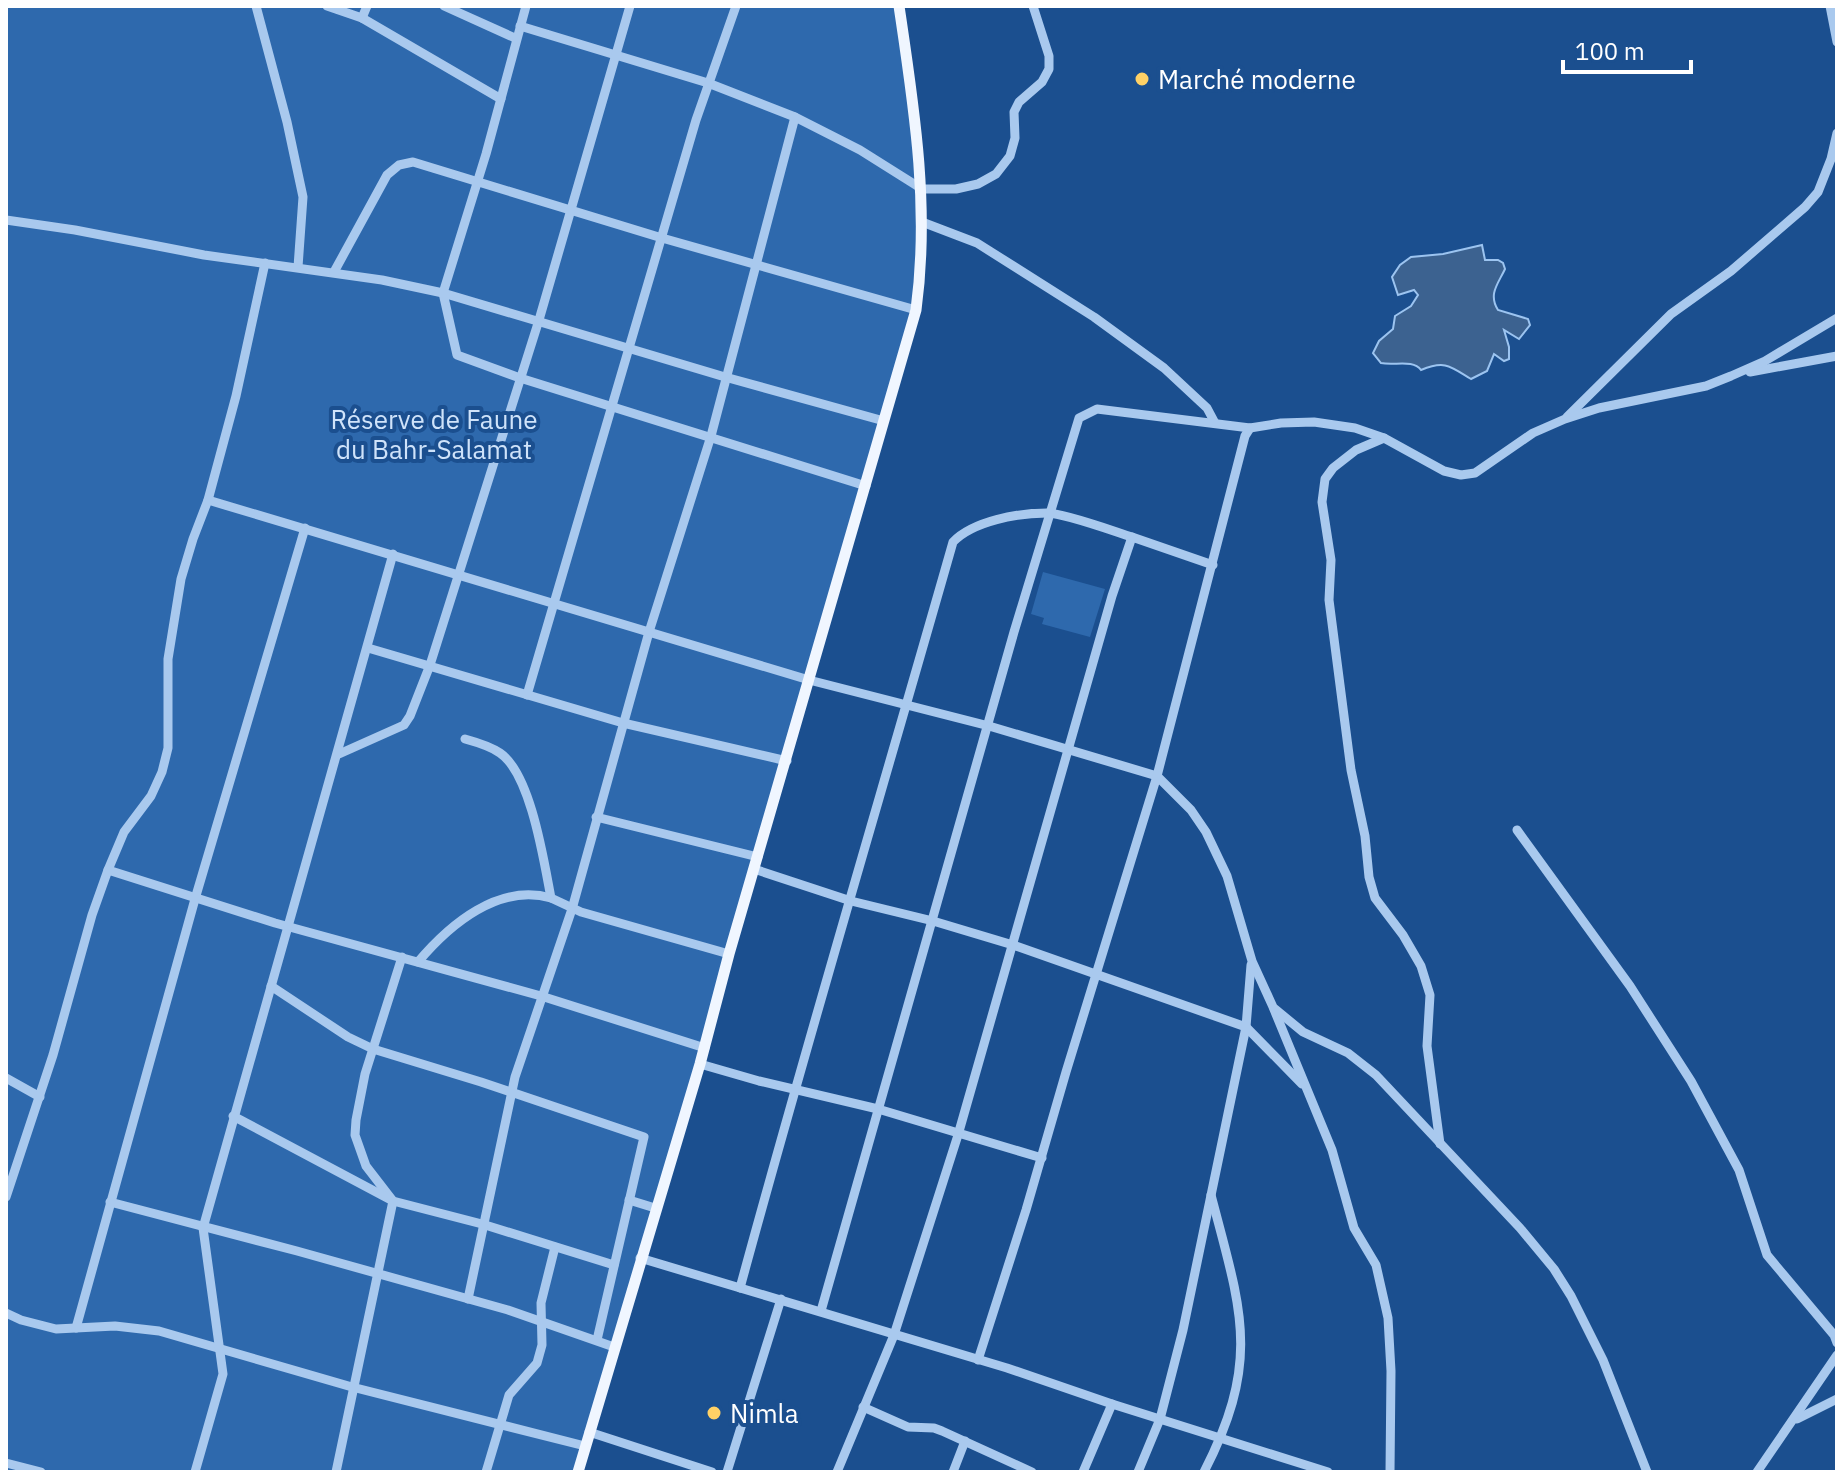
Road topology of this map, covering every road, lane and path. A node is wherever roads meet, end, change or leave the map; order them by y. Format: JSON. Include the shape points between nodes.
{"nodes":[{"id":1,"x":256,"y":6,"type":"edge"},
{"id":2,"x":327,"y":6,"type":"edge"},
{"id":3,"x":367,"y":6,"type":"edge"},
{"id":4,"x":444,"y":6,"type":"edge"},
{"id":5,"x":526,"y":6,"type":"edge"},
{"id":6,"x":630,"y":6,"type":"edge"},
{"id":7,"x":736,"y":6,"type":"edge"},
{"id":8,"x":899,"y":6,"type":"edge"},
{"id":9,"x":1033,"y":6,"type":"edge"},
{"id":10,"x":1830,"y":6,"type":"edge"},
{"id":11,"x":362,"y":18,"type":"junction"},
{"id":12,"x":520,"y":26,"type":"junction"},
{"id":13,"x":515,"y":38,"type":"junction"},
{"id":14,"x":1837,"y":42,"type":"edge"},
{"id":15,"x":616,"y":53,"type":"junction"},
{"id":16,"x":708,"y":83,"type":"junction"},
{"id":17,"x":501,"y":99,"type":"junction"},
{"id":18,"x":795,"y":117,"type":"junction"},
{"id":19,"x":1837,"y":133,"type":"edge"},
{"id":20,"x":476,"y":182,"type":"junction"},
{"id":21,"x":922,"y":189,"type":"junction"},
{"id":22,"x":569,"y":211,"type":"junction"},
{"id":23,"x":7,"y":219,"type":"edge"},
{"id":24,"x":922,"y":222,"type":"junction"},
{"id":25,"x":662,"y":238,"type":"junction"},
{"id":26,"x":265,"y":263,"type":"junction"},
{"id":27,"x":757,"y":265,"type":"junction"},
{"id":28,"x":298,"y":267,"type":"junction"},
{"id":29,"x":334,"y":272,"type":"junction"},
{"id":30,"x":443,"y":293,"type":"junction"},
{"id":31,"x":916,"y":310,"type":"junction"},
{"id":32,"x":1837,"y":318,"type":"edge"},
{"id":33,"x":539,"y":320,"type":"junction"},
{"id":34,"x":631,"y":348,"type":"junction"},
{"id":35,"x":1837,"y":356,"type":"edge"},
{"id":36,"x":1731,"y":376,"type":"junction"},
{"id":37,"x":725,"y":377,"type":"junction"},
{"id":38,"x":520,"y":378,"type":"junction"},
{"id":39,"x":613,"y":405,"type":"junction"},
{"id":40,"x":1565,"y":419,"type":"junction"},
{"id":41,"x":884,"y":421,"type":"junction"},
{"id":42,"x":1215,"y":423,"type":"junction"},
{"id":43,"x":1250,"y":428,"type":"junction"},
{"id":44,"x":711,"y":436,"type":"junction"},
{"id":45,"x":1384,"y":438,"type":"junction"},
{"id":46,"x":866,"y":486,"type":"junction"},
{"id":47,"x":208,"y":500,"type":"junction"},
{"id":48,"x":1049,"y":512,"type":"junction"},
{"id":49,"x":305,"y":528,"type":"junction"},
{"id":50,"x":1132,"y":537,"type":"junction"},
{"id":51,"x":393,"y":554,"type":"junction"},
{"id":52,"x":1213,"y":565,"type":"junction"},
{"id":53,"x":458,"y":574,"type":"junction"},
{"id":54,"x":555,"y":603,"type":"junction"},
{"id":55,"x":649,"y":632,"type":"junction"},
{"id":56,"x":368,"y":648,"type":"junction"},
{"id":57,"x":430,"y":665,"type":"junction"},
{"id":58,"x":809,"y":680,"type":"junction"},
{"id":59,"x":527,"y":695,"type":"junction"},
{"id":60,"x":907,"y":704,"type":"junction"},
{"id":61,"x":623,"y":723,"type":"junction"},
{"id":62,"x":989,"y":726,"type":"junction"},
{"id":63,"x":465,"y":739,"type":"dead end"},
{"id":64,"x":1069,"y":749,"type":"junction"},
{"id":65,"x":339,"y":754,"type":"junction"},
{"id":66,"x":787,"y":761,"type":"junction"},
{"id":67,"x":1157,"y":776,"type":"junction"},
{"id":68,"x":596,"y":817,"type":"junction"},
{"id":69,"x":1517,"y":830,"type":"dead end"},
{"id":70,"x":756,"y":863,"type":"junction"},
{"id":71,"x":108,"y":870,"type":"junction"},
{"id":72,"x":551,"y":898,"type":"junction"},
{"id":73,"x":195,"y":899,"type":"junction"},
{"id":74,"x":851,"y":901,"type":"junction"},
{"id":75,"x":572,"y":909,"type":"junction"},
{"id":76,"x":933,"y":921,"type":"junction"},
{"id":77,"x":289,"y":926,"type":"junction"},
{"id":78,"x":1013,"y":945,"type":"junction"},
{"id":79,"x":729,"y":954,"type":"junction"},
{"id":80,"x":402,"y":957,"type":"junction"},
{"id":81,"x":1252,"y":961,"type":"junction"},
{"id":82,"x":418,"y":962,"type":"junction"},
{"id":83,"x":1096,"y":973,"type":"junction"},
{"id":84,"x":271,"y":986,"type":"junction"},
{"id":85,"x":541,"y":996,"type":"junction"},
{"id":86,"x":1273,"y":1007,"type":"junction"},
{"id":87,"x":1246,"y":1027,"type":"junction"},
{"id":88,"x":705,"y":1048,"type":"junction"},
{"id":89,"x":373,"y":1049,"type":"junction"},
{"id":90,"x":700,"y":1064,"type":"junction"},
{"id":91,"x":6,"y":1078,"type":"edge"},
{"id":92,"x":1306,"y":1088,"type":"junction"},
{"id":93,"x":794,"y":1089,"type":"junction"},
{"id":94,"x":511,"y":1093,"type":"junction"},
{"id":95,"x":40,"y":1097,"type":"junction"},
{"id":96,"x":878,"y":1109,"type":"junction"},
{"id":97,"x":233,"y":1116,"type":"junction"},
{"id":98,"x":958,"y":1135,"type":"junction"},
{"id":99,"x":1440,"y":1144,"type":"junction"},
{"id":100,"x":1042,"y":1158,"type":"junction"},
{"id":101,"x":1210,"y":1191,"type":"junction"},
{"id":102,"x":6,"y":1197,"type":"edge"},
{"id":103,"x":629,"y":1200,"type":"junction"},
{"id":104,"x":393,"y":1201,"type":"junction"},
{"id":105,"x":110,"y":1202,"type":"junction"},
{"id":106,"x":655,"y":1208,"type":"junction"},
{"id":107,"x":482,"y":1224,"type":"junction"},
{"id":108,"x":203,"y":1228,"type":"junction"},
{"id":109,"x":555,"y":1247,"type":"junction"},
{"id":110,"x":640,"y":1258,"type":"junction"},
{"id":111,"x":614,"y":1265,"type":"junction"},
{"id":112,"x":377,"y":1274,"type":"junction"},
{"id":113,"x":740,"y":1288,"type":"junction"},
{"id":114,"x":468,"y":1299,"type":"junction"},
{"id":115,"x":781,"y":1299,"type":"junction"},
{"id":116,"x":821,"y":1311,"type":"junction"},
{"id":117,"x":6,"y":1313,"type":"edge"},
{"id":118,"x":541,"y":1320,"type":"junction"},
{"id":119,"x":76,"y":1328,"type":"junction"},
{"id":120,"x":894,"y":1335,"type":"junction"},
{"id":121,"x":597,"y":1340,"type":"junction"},
{"id":122,"x":1837,"y":1343,"type":"edge"},
{"id":123,"x":220,"y":1347,"type":"junction"},
{"id":124,"x":614,"y":1347,"type":"junction"},
{"id":125,"x":1837,"y":1355,"type":"edge"},
{"id":126,"x":978,"y":1360,"type":"junction"},
{"id":127,"x":352,"y":1387,"type":"junction"},
{"id":128,"x":1837,"y":1399,"type":"edge"},
{"id":129,"x":1112,"y":1404,"type":"junction"},
{"id":130,"x":863,"y":1407,"type":"junction"},
{"id":131,"x":1160,"y":1419,"type":"junction"},
{"id":132,"x":1793,"y":1421,"type":"junction"},
{"id":133,"x":499,"y":1424,"type":"junction"},
{"id":134,"x":589,"y":1432,"type":"junction"},
{"id":135,"x":1221,"y":1439,"type":"junction"},
{"id":136,"x":965,"y":1441,"type":"junction"},
{"id":137,"x":585,"y":1446,"type":"junction"},
{"id":138,"x":1289,"y":1460,"type":"junction"},
{"id":139,"x":6,"y":1463,"type":"edge"},
{"id":140,"x":41,"y":1472,"type":"edge"},
{"id":141,"x":195,"y":1472,"type":"edge"},
{"id":142,"x":336,"y":1472,"type":"edge"},
{"id":143,"x":486,"y":1472,"type":"edge"},
{"id":144,"x":578,"y":1472,"type":"edge"},
{"id":145,"x":712,"y":1472,"type":"edge"},
{"id":146,"x":727,"y":1472,"type":"edge"},
{"id":147,"x":837,"y":1472,"type":"edge"},
{"id":148,"x":953,"y":1472,"type":"edge"},
{"id":149,"x":1032,"y":1472,"type":"edge"},
{"id":150,"x":1083,"y":1472,"type":"edge"},
{"id":151,"x":1138,"y":1472,"type":"edge"},
{"id":152,"x":1204,"y":1472,"type":"edge"},
{"id":153,"x":1283,"y":1472,"type":"edge"},
{"id":154,"x":1328,"y":1472,"type":"edge"},
{"id":155,"x":1390,"y":1472,"type":"edge"},
{"id":156,"x":1647,"y":1472,"type":"edge"},
{"id":157,"x":1757,"y":1472,"type":"edge"}],
"edges":[{"from":1,"to":28,"type":"street","via":[[303,197]]},
{"from":2,"to":11,"type":"street"},
{"from":3,"to":11,"type":"street"},
{"from":4,"to":13,"type":"street"},
{"from":5,"to":12,"type":"street"},
{"from":6,"to":15,"type":"street"},
{"from":7,"to":16,"type":"street"},
{"from":8,"to":21,"type":"main road"},
{"from":9,"to":21,"type":"street","via":[[1049,69],[1014,112],[1010,156],[996,174],[978,184]]},
{"from":10,"to":14,"type":"street"},
{"from":11,"to":17,"type":"street"},
{"from":12,"to":13,"type":"street"},
{"from":12,"to":15,"type":"street"},
{"from":13,"to":17,"type":"street"},
{"from":15,"to":16,"type":"street"},
{"from":15,"to":22,"type":"street"},
{"from":16,"to":18,"type":"street"},
{"from":16,"to":25,"type":"street"},
{"from":17,"to":20,"type":"street"},
{"from":18,"to":21,"type":"street"},
{"from":18,"to":27,"type":"street"},
{"from":19,"to":40,"type":"street","via":[[1818,192],[1805,207],[1671,314]]},
{"from":20,"to":22,"type":"street"},
{"from":20,"to":29,"type":"street","via":[[413,162],[399,165],[387,175]]},
{"from":20,"to":30,"type":"street"},
{"from":21,"to":24,"type":"main road"},
{"from":22,"to":25,"type":"street"},
{"from":22,"to":33,"type":"street"},
{"from":23,"to":26,"type":"street"},
{"from":24,"to":31,"type":"main road"},
{"from":24,"to":42,"type":"street","via":[[977,243],[1094,317],[1164,368],[1207,408]]},
{"from":25,"to":27,"type":"street"},
{"from":25,"to":34,"type":"street"},
{"from":26,"to":28,"type":"street"},
{"from":26,"to":47,"type":"street"},
{"from":27,"to":31,"type":"street"},
{"from":27,"to":37,"type":"street"},
{"from":28,"to":29,"type":"street"},
{"from":29,"to":30,"type":"street"},
{"from":30,"to":33,"type":"street"},
{"from":30,"to":38,"type":"street","via":[[457,355]]},
{"from":31,"to":41,"type":"main road"},
{"from":32,"to":36,"type":"street"},
{"from":33,"to":34,"type":"street"},
{"from":33,"to":38,"type":"street"},
{"from":34,"to":37,"type":"street"},
{"from":34,"to":39,"type":"street"},
{"from":35,"to":36,"type":"street"},
{"from":36,"to":40,"type":"street"},
{"from":37,"to":41,"type":"street"},
{"from":37,"to":44,"type":"street"},
{"from":38,"to":39,"type":"street"},
{"from":38,"to":53,"type":"street"},
{"from":39,"to":44,"type":"street"},
{"from":39,"to":54,"type":"street"},
{"from":40,"to":45,"type":"street","via":[[1533,433],[1487,467],[1461,475]]},
{"from":41,"to":46,"type":"main road"},
{"from":42,"to":43,"type":"street"},
{"from":42,"to":48,"type":"street","via":[[1097,409],[1085,413]]},
{"from":43,"to":45,"type":"street","via":[[1314,422]]},
{"from":43,"to":52,"type":"street"},
{"from":44,"to":46,"type":"street"},
{"from":44,"to":55,"type":"street"},
{"from":45,"to":99,"type":"street","via":[[1356,450],[1325,479],[1329,600],[1369,877],[1375,898],[1421,966],[1430,995],[1427,1046]]},
{"from":46,"to":58,"type":"main road"},
{"from":47,"to":49,"type":"street"},
{"from":47,"to":71,"type":"street","via":[[181,579],[168,659],[168,748],[162,772],[124,832]]},
{"from":48,"to":50,"type":"street"},
{"from":48,"to":60,"type":"street","via":[[986,522],[953,542]]},
{"from":48,"to":62,"type":"street"},
{"from":49,"to":51,"type":"street"},
{"from":49,"to":73,"type":"street"},
{"from":50,"to":52,"type":"street"},
{"from":50,"to":64,"type":"street"},
{"from":51,"to":53,"type":"street"},
{"from":51,"to":56,"type":"street"},
{"from":52,"to":67,"type":"street"},
{"from":53,"to":54,"type":"street"},
{"from":53,"to":57,"type":"street"},
{"from":54,"to":55,"type":"street"},
{"from":54,"to":59,"type":"street"},
{"from":55,"to":58,"type":"street"},
{"from":55,"to":61,"type":"street"},
{"from":56,"to":57,"type":"street"},
{"from":56,"to":65,"type":"street"},
{"from":57,"to":59,"type":"street"},
{"from":57,"to":65,"type":"street","via":[[404,725]]},
{"from":58,"to":60,"type":"street"},
{"from":58,"to":66,"type":"main road"},
{"from":59,"to":61,"type":"street"},
{"from":60,"to":62,"type":"street"},
{"from":60,"to":74,"type":"street"},
{"from":61,"to":66,"type":"street"},
{"from":61,"to":68,"type":"street"},
{"from":62,"to":64,"type":"street"},
{"from":62,"to":76,"type":"street"},
{"from":63,"to":72,"type":"street","via":[[501,753],[511,764],[538,831]]},
{"from":64,"to":67,"type":"street"},
{"from":64,"to":78,"type":"street"},
{"from":65,"to":77,"type":"street"},
{"from":66,"to":70,"type":"main road"},
{"from":67,"to":81,"type":"street","via":[[1206,832],[1227,876]]},
{"from":67,"to":83,"type":"street"},
{"from":68,"to":70,"type":"street"},
{"from":68,"to":75,"type":"street"},
{"from":69,"to":122,"type":"street","via":[[1691,1081],[1739,1170],[1767,1255]]},
{"from":70,"to":74,"type":"street"},
{"from":70,"to":79,"type":"main road"},
{"from":71,"to":73,"type":"street"},
{"from":71,"to":95,"type":"street"},
{"from":72,"to":75,"type":"street"},
{"from":72,"to":82,"type":"street","via":[[517,894],[491,904],[447,931]]},
{"from":73,"to":77,"type":"street"},
{"from":73,"to":105,"type":"street"},
{"from":74,"to":76,"type":"street"},
{"from":74,"to":93,"type":"street"},
{"from":75,"to":79,"type":"street"},
{"from":75,"to":85,"type":"street"},
{"from":76,"to":78,"type":"street"},
{"from":76,"to":96,"type":"street"},
{"from":77,"to":80,"type":"street"},
{"from":77,"to":84,"type":"street"},
{"from":78,"to":83,"type":"street"},
{"from":78,"to":98,"type":"street"},
{"from":79,"to":88,"type":"main road"},
{"from":80,"to":82,"type":"street"},
{"from":80,"to":89,"type":"street"},
{"from":81,"to":86,"type":"street"},
{"from":81,"to":87,"type":"street"},
{"from":82,"to":85,"type":"street"},
{"from":83,"to":87,"type":"street"},
{"from":83,"to":100,"type":"street"},
{"from":84,"to":89,"type":"street"},
{"from":84,"to":97,"type":"street"},
{"from":85,"to":88,"type":"street"},
{"from":85,"to":94,"type":"street"},
{"from":86,"to":92,"type":"street"},
{"from":86,"to":99,"type":"street","via":[[1303,1032],[1362,1063]]},
{"from":87,"to":92,"type":"street"},
{"from":87,"to":101,"type":"street"},
{"from":88,"to":90,"type":"main road"},
{"from":89,"to":94,"type":"street"},
{"from":89,"to":104,"type":"street","via":[[355,1135],[366,1166]]},
{"from":90,"to":93,"type":"street"},
{"from":90,"to":106,"type":"main road"},
{"from":91,"to":95,"type":"street"},
{"from":92,"to":155,"type":"street","via":[[1332,1150],[1349,1216],[1372,1256],[1383,1294],[1391,1371]]},
{"from":93,"to":96,"type":"street"},
{"from":93,"to":113,"type":"street"},
{"from":94,"to":103,"type":"street","via":[[644,1137]]},
{"from":94,"to":107,"type":"street"},
{"from":95,"to":102,"type":"street"},
{"from":96,"to":98,"type":"street"},
{"from":96,"to":116,"type":"street"},
{"from":97,"to":104,"type":"street"},
{"from":97,"to":108,"type":"street"},
{"from":98,"to":100,"type":"street"},
{"from":98,"to":120,"type":"street"},
{"from":99,"to":156,"type":"street","via":[[1520,1228],[1562,1283],[1603,1360]]},
{"from":100,"to":126,"type":"street"},
{"from":101,"to":131,"type":"street"},
{"from":101,"to":135,"type":"street","via":[[1242,1326],[1240,1376]]},
{"from":103,"to":106,"type":"street"},
{"from":103,"to":111,"type":"street"},
{"from":104,"to":107,"type":"street"},
{"from":104,"to":112,"type":"street"},
{"from":105,"to":108,"type":"street"},
{"from":105,"to":119,"type":"street"},
{"from":106,"to":110,"type":"main road"},
{"from":107,"to":109,"type":"street"},
{"from":107,"to":114,"type":"street"},
{"from":108,"to":112,"type":"street"},
{"from":108,"to":123,"type":"street"},
{"from":109,"to":111,"type":"street"},
{"from":109,"to":118,"type":"street"},
{"from":110,"to":113,"type":"street"},
{"from":110,"to":124,"type":"main road"},
{"from":111,"to":121,"type":"street"},
{"from":112,"to":114,"type":"street"},
{"from":112,"to":127,"type":"street"},
{"from":113,"to":115,"type":"street"},
{"from":114,"to":118,"type":"street"},
{"from":115,"to":116,"type":"street"},
{"from":115,"to":146,"type":"street"},
{"from":116,"to":120,"type":"street"},
{"from":117,"to":119,"type":"street","via":[[43,1327]]},
{"from":118,"to":121,"type":"street"},
{"from":118,"to":133,"type":"street","via":[[537,1363],[511,1391]]},
{"from":119,"to":123,"type":"street","via":[[133,1327]]},
{"from":120,"to":126,"type":"street"},
{"from":120,"to":130,"type":"street"},
{"from":121,"to":124,"type":"street"},
{"from":123,"to":127,"type":"street"},
{"from":123,"to":141,"type":"street","via":[[223,1374]]},
{"from":124,"to":134,"type":"main road"},
{"from":125,"to":132,"type":"street"},
{"from":126,"to":129,"type":"street"},
{"from":127,"to":133,"type":"street"},
{"from":127,"to":142,"type":"street"},
{"from":128,"to":132,"type":"street"},
{"from":129,"to":131,"type":"street"},
{"from":129,"to":150,"type":"street"},
{"from":130,"to":136,"type":"street","via":[[908,1427],[934,1428]]},
{"from":130,"to":147,"type":"street"},
{"from":131,"to":135,"type":"street"},
{"from":131,"to":151,"type":"street"},
{"from":132,"to":157,"type":"street"},
{"from":133,"to":137,"type":"street"},
{"from":133,"to":143,"type":"street"},
{"from":134,"to":137,"type":"main road"},
{"from":134,"to":145,"type":"street"},
{"from":135,"to":138,"type":"street"},
{"from":135,"to":152,"type":"street"},
{"from":136,"to":148,"type":"street"},
{"from":136,"to":149,"type":"street"},
{"from":137,"to":144,"type":"main road"},
{"from":138,"to":153,"type":"street"},
{"from":138,"to":154,"type":"street"},
{"from":139,"to":140,"type":"street"}]}
